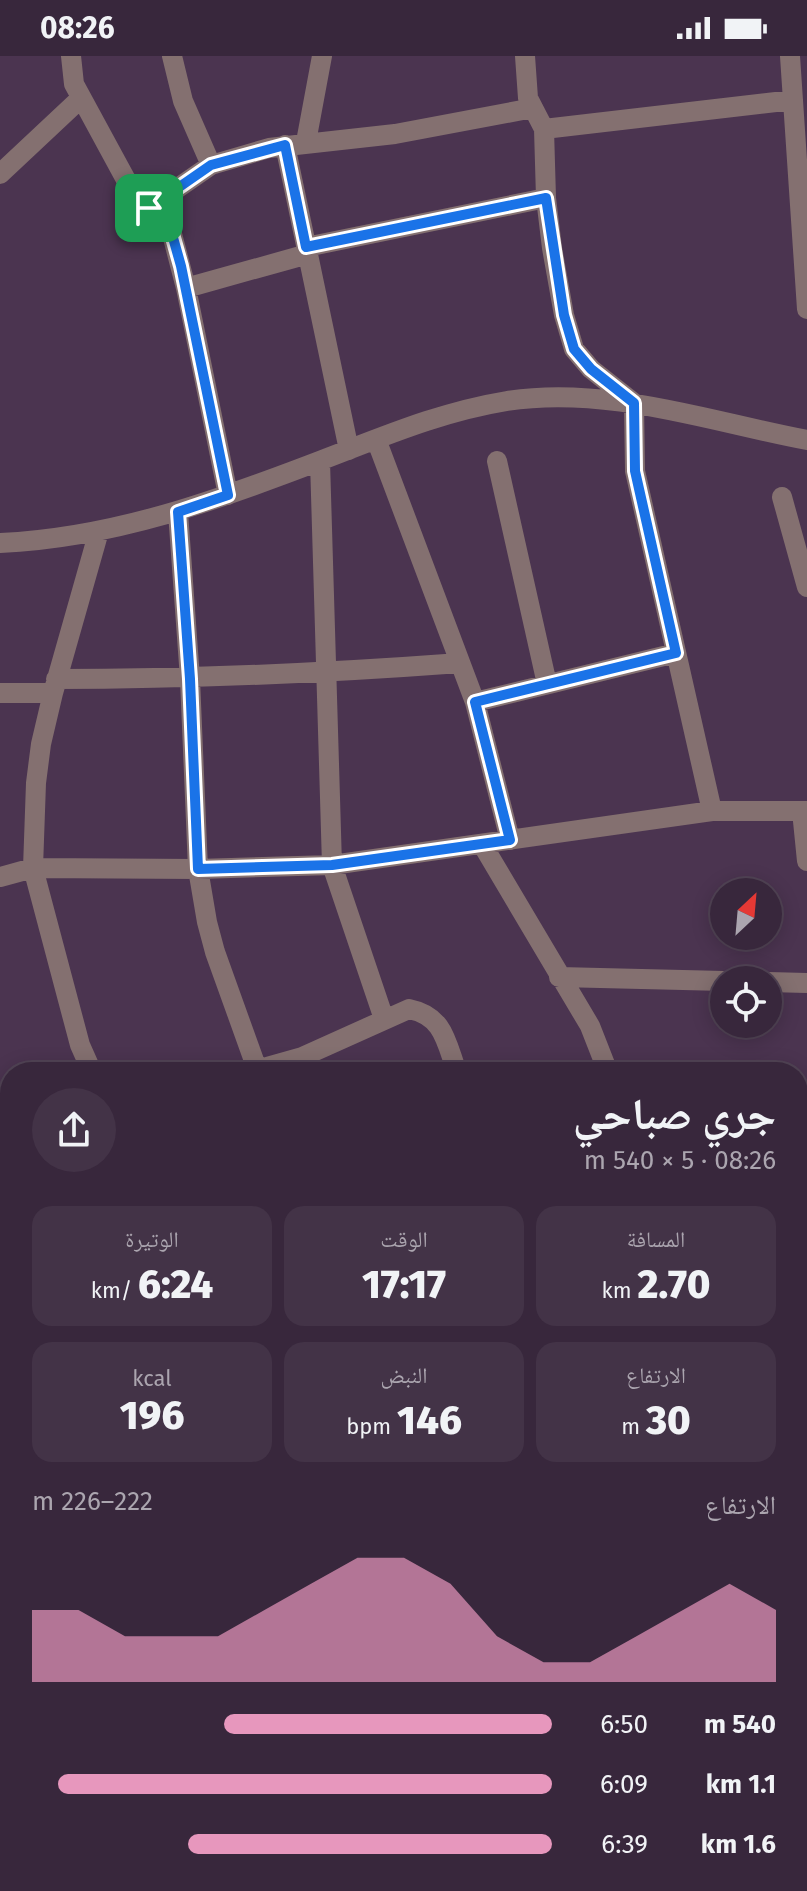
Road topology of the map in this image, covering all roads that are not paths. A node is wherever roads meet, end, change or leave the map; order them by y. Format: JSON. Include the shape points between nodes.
{"nodes":[{"id":1,"x":71,"y":56,"type":"edge"},
{"id":2,"x":172,"y":56,"type":"edge"},
{"id":3,"x":322,"y":56,"type":"edge"},
{"id":4,"x":525,"y":56,"type":"edge"},
{"id":5,"x":790,"y":56,"type":"edge"},
{"id":6,"x":81,"y":98,"type":"junction"},
{"id":7,"x":793,"y":100,"type":"junction"},
{"id":8,"x":533,"y":108,"type":"junction"},
{"id":9,"x":544,"y":129,"type":"junction"},
{"id":10,"x":306,"y":142,"type":"junction"},
{"id":11,"x":285,"y":145,"type":"junction"},
{"id":12,"x":211,"y":165,"type":"junction"},
{"id":13,"x":0,"y":174,"type":"edge"},
{"id":14,"x":546,"y":198,"type":"junction"},
{"id":15,"x":149,"y":208,"type":"junction"},
{"id":16,"x":307,"y":250,"type":"junction"},
{"id":17,"x":186,"y":288,"type":"junction"},
{"id":18,"x":807,"y":309,"type":"edge"},
{"id":19,"x":634,"y":403,"type":"junction"},
{"id":20,"x":376,"y":439,"type":"junction"},
{"id":21,"x":807,"y":440,"type":"edge"},
{"id":22,"x":349,"y":450,"type":"junction"},
{"id":23,"x":320,"y":461,"type":"junction"},
{"id":24,"x":497,"y":461,"type":"dead end"},
{"id":25,"x":228,"y":495,"type":"junction"},
{"id":26,"x":782,"y":497,"type":"dead end"},
{"id":27,"x":178,"y":512,"type":"junction"},
{"id":28,"x":99,"y":531,"type":"junction"},
{"id":29,"x":0,"y":543,"type":"edge"},
{"id":30,"x":807,"y":587,"type":"edge"},
{"id":31,"x":676,"y":653,"type":"junction"},
{"id":32,"x":460,"y":663,"type":"junction"},
{"id":33,"x":327,"y":673,"type":"junction"},
{"id":34,"x":190,"y":679,"type":"junction"},
{"id":35,"x":547,"y":684,"type":"junction"},
{"id":36,"x":54,"y":686,"type":"junction"},
{"id":37,"x":0,"y":693,"type":"edge"},
{"id":38,"x":475,"y":702,"type":"junction"},
{"id":39,"x":712,"y":811,"type":"junction"},
{"id":40,"x":805,"y":811,"type":"edge"},
{"id":41,"x":510,"y":840,"type":"junction"},
{"id":42,"x":482,"y":844,"type":"junction"},
{"id":43,"x":807,"y":861,"type":"edge"},
{"id":44,"x":332,"y":865,"type":"junction"},
{"id":45,"x":33,"y":868,"type":"junction"},
{"id":46,"x":198,"y":869,"type":"junction"},
{"id":47,"x":0,"y":877,"type":"edge"},
{"id":48,"x":559,"y":977,"type":"junction"},
{"id":49,"x":710,"y":981,"type":"edge"},
{"id":50,"x":782,"y":982,"type":"edge"},
{"id":51,"x":807,"y":983,"type":"edge"},
{"id":52,"x":384,"y":1019,"type":"junction"},
{"id":53,"x":88,"y":1062,"type":"edge"},
{"id":54,"x":250,"y":1062,"type":"edge"},
{"id":55,"x":308,"y":1062,"type":"edge"},
{"id":56,"x":453,"y":1062,"type":"edge"},
{"id":57,"x":606,"y":1062,"type":"edge"}],
"edges":[{"from":1,"to":6,"type":"street"},
{"from":2,"to":12,"type":"street","via":[[183,101]]},
{"from":3,"to":10,"type":"street"},
{"from":4,"to":8,"type":"street"},
{"from":5,"to":7,"type":"street"},
{"from":6,"to":13,"type":"street"},
{"from":6,"to":15,"type":"street","via":[[125,178]]},
{"from":7,"to":9,"type":"street"},
{"from":7,"to":18,"type":"street"},
{"from":8,"to":9,"type":"street"},
{"from":8,"to":10,"type":"street","via":[[395,134]]},
{"from":9,"to":14,"type":"street"},
{"from":10,"to":11,"type":"street"},
{"from":11,"to":12,"type":"street"},
{"from":11,"to":16,"type":"street"},
{"from":12,"to":15,"type":"street"},
{"from":14,"to":16,"type":"street"},
{"from":14,"to":19,"type":"street","via":[[574,349]]},
{"from":15,"to":17,"type":"street","via":[[172,234]]},
{"from":16,"to":17,"type":"street"},
{"from":16,"to":22,"type":"street"},
{"from":17,"to":25,"type":"street"},
{"from":19,"to":20,"type":"street","via":[[574,397],[510,400],[437,415]]},
{"from":19,"to":21,"type":"street"},
{"from":19,"to":31,"type":"street","via":[[635,471]]},
{"from":20,"to":22,"type":"street"},
{"from":20,"to":32,"type":"street"},
{"from":22,"to":23,"type":"street"},
{"from":23,"to":25,"type":"street"},
{"from":23,"to":33,"type":"street"},
{"from":24,"to":35,"type":"street"},
{"from":25,"to":27,"type":"street"},
{"from":26,"to":30,"type":"street"},
{"from":27,"to":28,"type":"street"},
{"from":27,"to":34,"type":"street"},
{"from":28,"to":29,"type":"street"},
{"from":28,"to":36,"type":"street"},
{"from":31,"to":35,"type":"street"},
{"from":31,"to":39,"type":"street"},
{"from":32,"to":33,"type":"street"},
{"from":32,"to":38,"type":"street"},
{"from":33,"to":34,"type":"street"},
{"from":33,"to":44,"type":"street"},
{"from":34,"to":36,"type":"street"},
{"from":34,"to":46,"type":"street"},
{"from":35,"to":38,"type":"street"},
{"from":36,"to":37,"type":"street"},
{"from":36,"to":45,"type":"street","via":[[36,783]]},
{"from":38,"to":41,"type":"street"},
{"from":39,"to":40,"type":"street"},
{"from":39,"to":41,"type":"street"},
{"from":40,"to":43,"type":"street"},
{"from":41,"to":42,"type":"street"},
{"from":42,"to":44,"type":"street"},
{"from":42,"to":48,"type":"street"},
{"from":44,"to":46,"type":"street"},
{"from":44,"to":52,"type":"street"},
{"from":45,"to":46,"type":"street"},
{"from":45,"to":47,"type":"street"},
{"from":45,"to":53,"type":"street"},
{"from":46,"to":54,"type":"street","via":[[215,952]]},
{"from":48,"to":49,"type":"street"},
{"from":48,"to":57,"type":"street"},
{"from":50,"to":51,"type":"street"},
{"from":52,"to":55,"type":"street"},
{"from":52,"to":56,"type":"street","via":[[409,1009],[426,1012],[435,1020]]}]}
